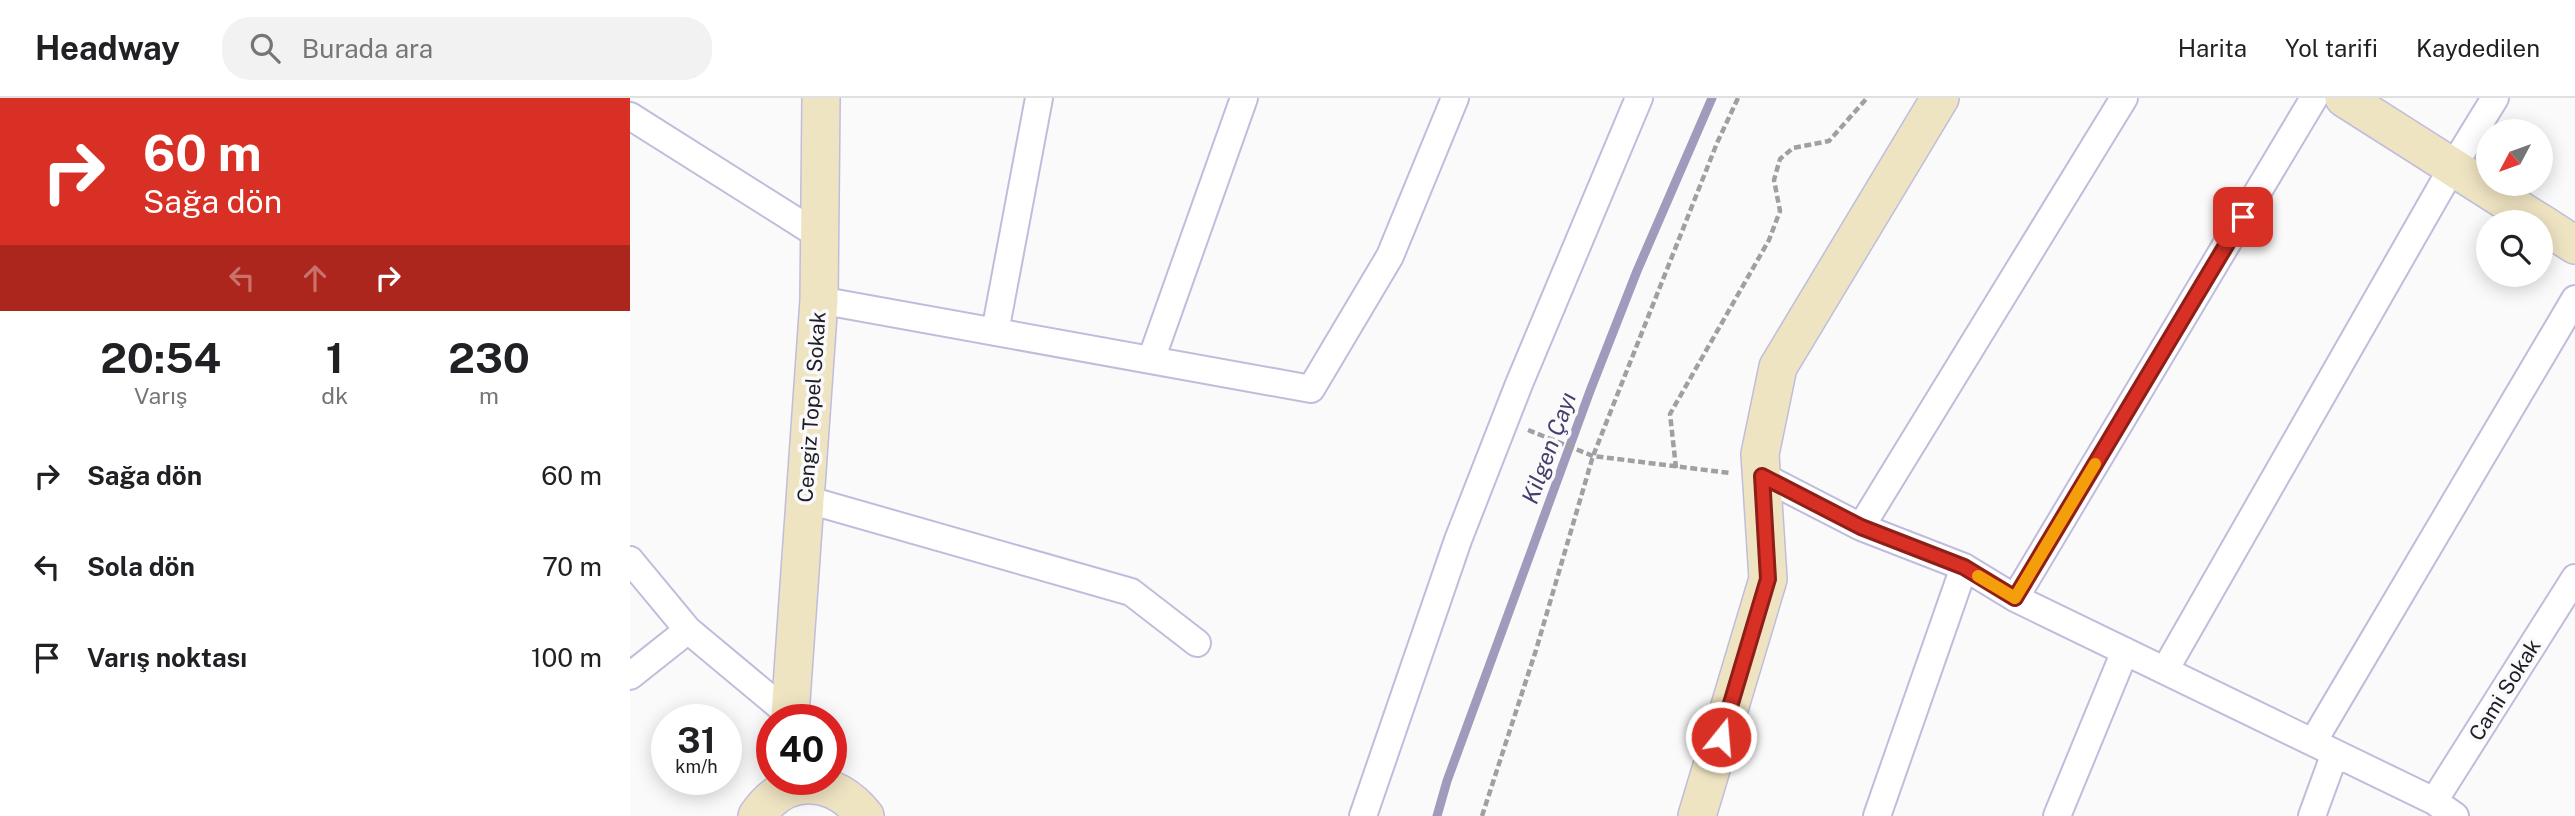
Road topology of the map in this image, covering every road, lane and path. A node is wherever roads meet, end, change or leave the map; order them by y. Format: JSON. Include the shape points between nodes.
{"nodes":[{"id":1,"x":821,"y":98,"type":"edge"},
{"id":2,"x":1039,"y":98,"type":"edge"},
{"id":3,"x":1244,"y":98,"type":"edge"},
{"id":4,"x":1455,"y":98,"type":"edge"},
{"id":5,"x":1639,"y":98,"type":"edge"},
{"id":6,"x":1738,"y":98,"type":"edge"},
{"id":7,"x":1867,"y":98,"type":"edge"},
{"id":8,"x":1940,"y":98,"type":"edge"},
{"id":9,"x":2124,"y":98,"type":"edge"},
{"id":10,"x":2314,"y":98,"type":"edge"},
{"id":11,"x":2344,"y":98,"type":"edge"},
{"id":12,"x":2495,"y":98,"type":"edge"},
{"id":13,"x":630,"y":116,"type":"edge"},
{"id":14,"x":2452,"y":167,"type":"junction"},
{"id":15,"x":2520,"y":210,"type":"edge"},
{"id":16,"x":2553,"y":231,"type":"edge"},
{"id":17,"x":820,"y":236,"type":"junction"},
{"id":18,"x":2575,"y":245,"type":"edge"},
{"id":19,"x":2575,"y":299,"type":"edge"},
{"id":20,"x":819,"y":300,"type":"junction"},
{"id":21,"x":995,"y":332,"type":"junction"},
{"id":22,"x":1151,"y":360,"type":"junction"},
{"id":23,"x":1530,"y":432,"type":"dead end"},
{"id":24,"x":1593,"y":456,"type":"junction"},
{"id":25,"x":1676,"y":468,"type":"junction"},
{"id":26,"x":1762,"y":476,"type":"junction"},
{"id":27,"x":805,"y":499,"type":"junction"},
{"id":28,"x":1861,"y":527,"type":"junction"},
{"id":29,"x":630,"y":559,"type":"edge"},
{"id":30,"x":1964,"y":567,"type":"junction"},
{"id":31,"x":2575,"y":578,"type":"edge"},
{"id":32,"x":2015,"y":598,"type":"junction"},
{"id":33,"x":688,"y":630,"type":"junction"},
{"id":34,"x":1197,"y":643,"type":"dead end"},
{"id":35,"x":2125,"y":651,"type":"junction"},
{"id":36,"x":2165,"y":670,"type":"junction"},
{"id":37,"x":630,"y":676,"type":"edge"},
{"id":38,"x":775,"y":704,"type":"edge"},
{"id":39,"x":792,"y":704,"type":"edge"},
{"id":40,"x":2324,"y":748,"type":"junction"},
{"id":41,"x":847,"y":792,"type":"edge"},
{"id":42,"x":774,"y":795,"type":"edge"},
{"id":43,"x":843,"y":795,"type":"edge"},
{"id":44,"x":2445,"y":809,"type":"edge"},
{"id":45,"x":861,"y":810,"type":"edge"},
{"id":46,"x":757,"y":816,"type":"edge"},
{"id":47,"x":1363,"y":816,"type":"edge"},
{"id":48,"x":1482,"y":816,"type":"edge"},
{"id":49,"x":1697,"y":816,"type":"edge"},
{"id":50,"x":1877,"y":816,"type":"edge"},
{"id":51,"x":2057,"y":816,"type":"edge"},
{"id":52,"x":2312,"y":816,"type":"edge"}],
"edges":[{"from":1,"to":17,"type":"street","name":"Cengiz Topel Sokak"},
{"from":2,"to":21,"type":"street"},
{"from":3,"to":22,"type":"street"},
{"from":4,"to":22,"type":"street","via":[[1390,256],[1311,389]]},
{"from":5,"to":47,"type":"street","via":[[1458,540]]},
{"from":6,"to":24,"type":"path"},
{"from":7,"to":25,"type":"path","via":[[1829,141],[1793,148],[1780,159],[1774,180],[1780,211],[1769,240],[1670,414]]},
{"from":8,"to":26,"type":"street","via":[[1778,367],[1760,454]]},
{"from":9,"to":28,"type":"street"},
{"from":10,"to":32,"type":"street"},
{"from":11,"to":14,"type":"street"},
{"from":12,"to":14,"type":"street"},
{"from":13,"to":17,"type":"street"},
{"from":14,"to":15,"type":"street"},
{"from":14,"to":36,"type":"street"},
{"from":16,"to":18,"type":"street"},
{"from":17,"to":20,"type":"street","name":"Cengiz Topel Sokak"},
{"from":19,"to":40,"type":"street"},
{"from":20,"to":21,"type":"street"},
{"from":20,"to":27,"type":"street","name":"Cengiz Topel Sokak"},
{"from":21,"to":22,"type":"street"},
{"from":23,"to":24,"type":"path"},
{"from":24,"to":25,"type":"path"},
{"from":24,"to":48,"type":"path"},
{"from":25,"to":26,"type":"path"},
{"from":26,"to":28,"type":"street"},
{"from":26,"to":49,"type":"street","via":[[1768,579]]},
{"from":27,"to":34,"type":"street","via":[[1131,592]]},
{"from":27,"to":39,"type":"street","name":"Cengiz Topel Sokak"},
{"from":28,"to":30,"type":"street"},
{"from":29,"to":33,"type":"street"},
{"from":30,"to":32,"type":"street"},
{"from":30,"to":50,"type":"street"},
{"from":31,"to":44,"type":"street","name":"Cami Sokak"},
{"from":32,"to":35,"type":"street"},
{"from":33,"to":37,"type":"street"},
{"from":33,"to":38,"type":"street"},
{"from":35,"to":36,"type":"street"},
{"from":35,"to":51,"type":"street"},
{"from":36,"to":40,"type":"street"},
{"from":40,"to":44,"type":"street"},
{"from":40,"to":52,"type":"street"},
{"from":41,"to":45,"type":"street"},
{"from":42,"to":46,"type":"street"},
{"from":43,"to":45,"type":"street"}]}
